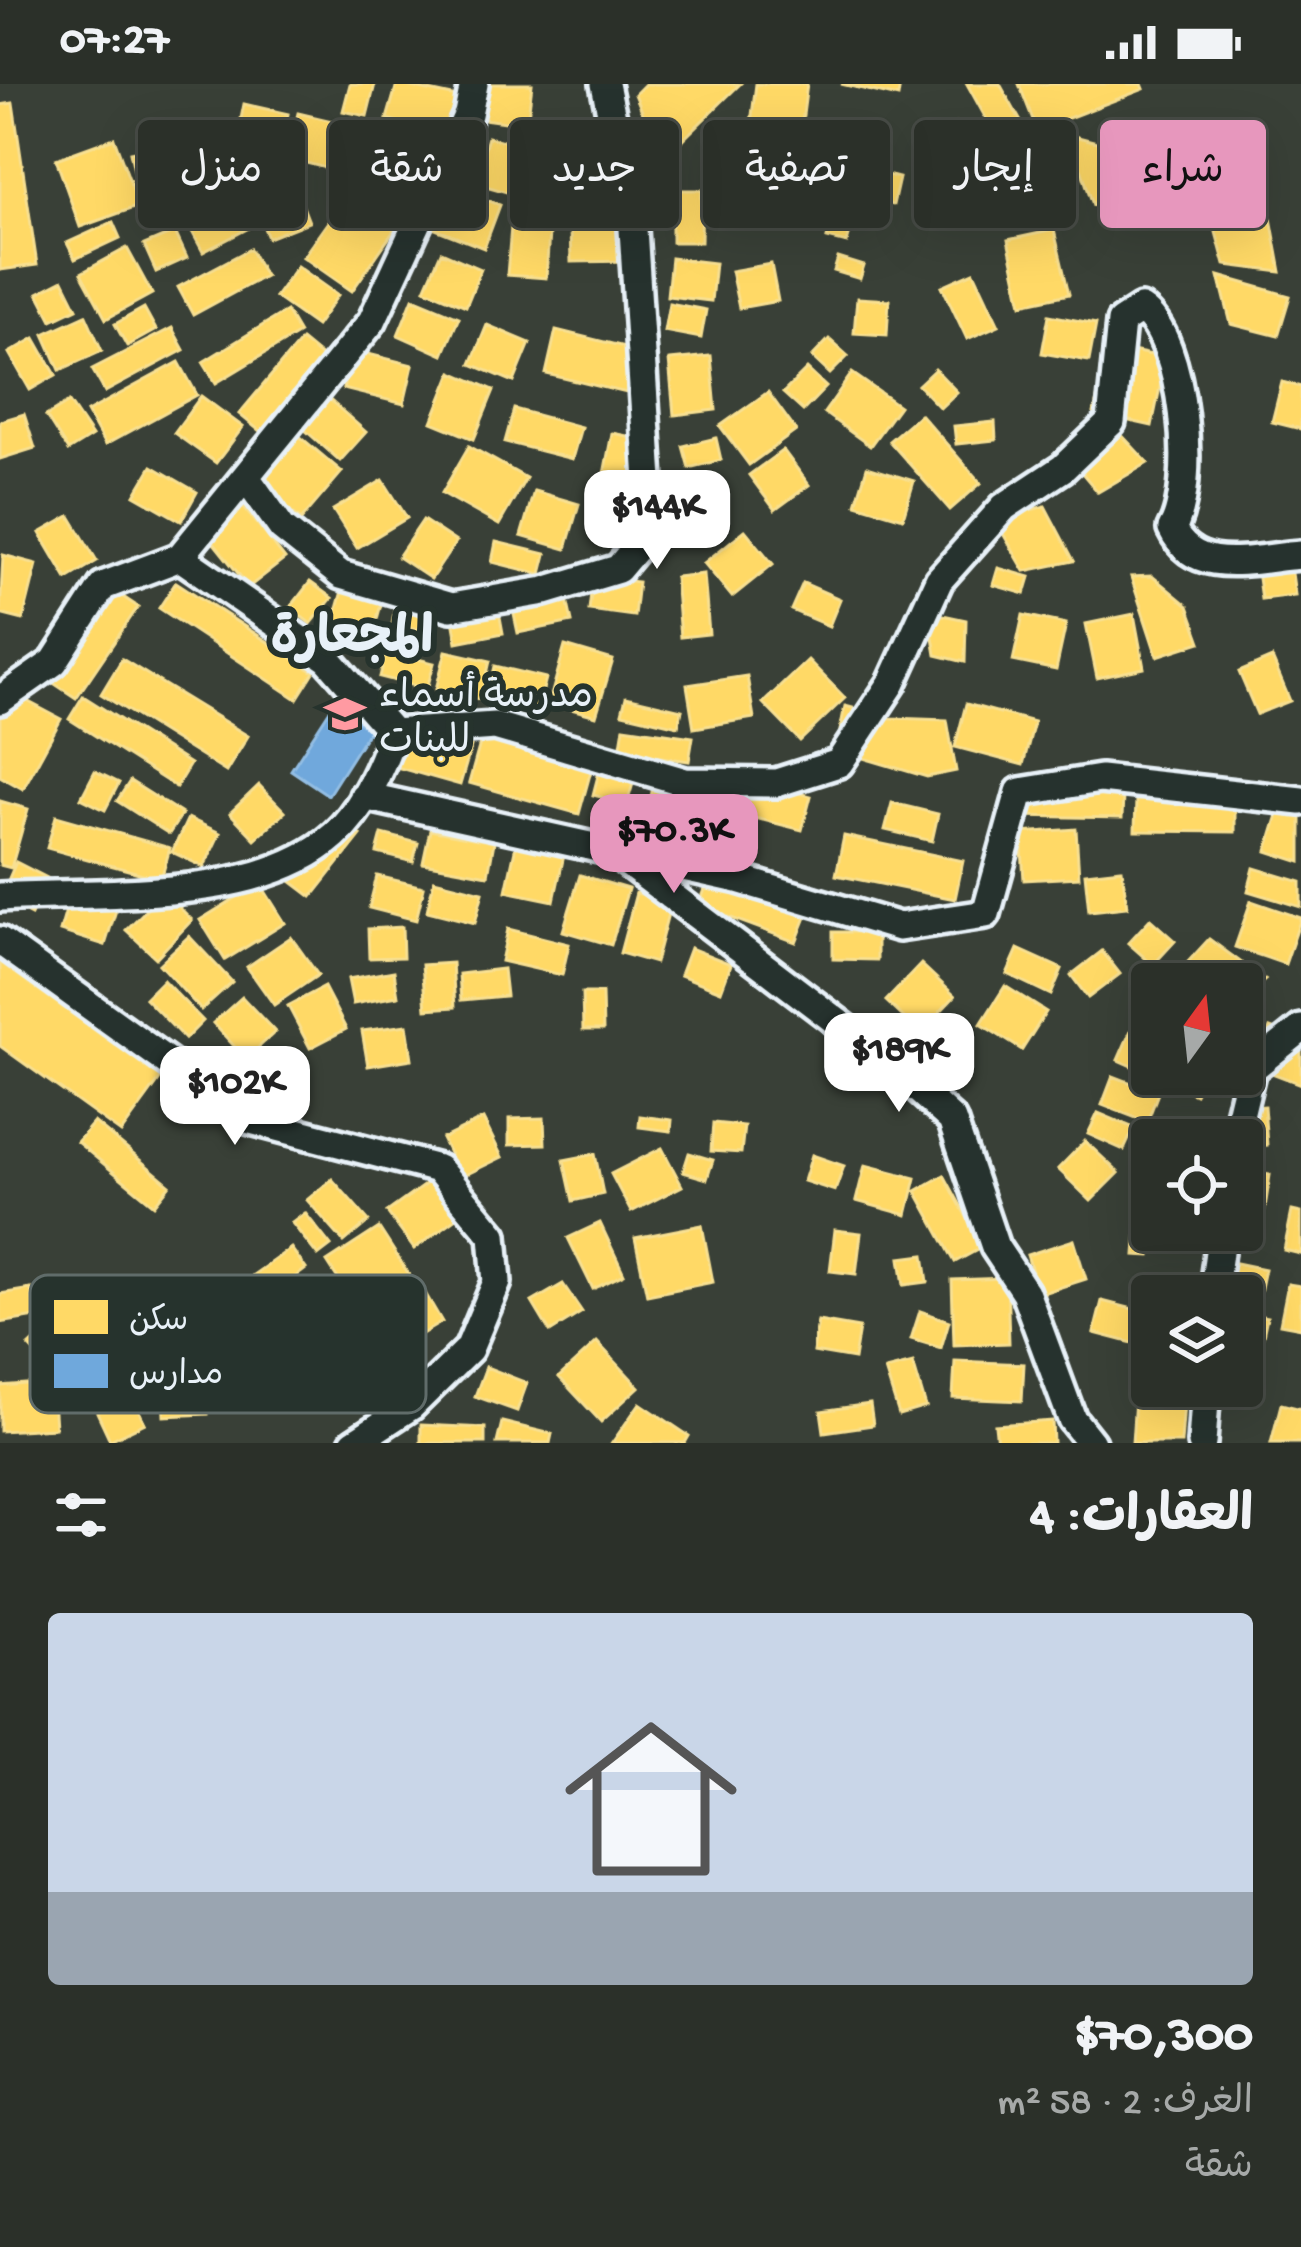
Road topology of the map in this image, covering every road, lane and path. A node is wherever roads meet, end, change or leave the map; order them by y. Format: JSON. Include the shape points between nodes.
{"nodes":[{"id":1,"x":474,"y":84,"type":"edge"},
{"id":2,"x":605,"y":84,"type":"edge"},
{"id":3,"x":246,"y":477,"type":"junction"},
{"id":4,"x":1301,"y":555,"type":"edge"},
{"id":5,"x":180,"y":557,"type":"junction"},
{"id":6,"x":0,"y":700,"type":"edge"},
{"id":7,"x":394,"y":733,"type":"junction"},
{"id":8,"x":364,"y":796,"type":"junction"},
{"id":9,"x":1301,"y":801,"type":"edge"},
{"id":10,"x":610,"y":849,"type":"junction"},
{"id":11,"x":0,"y":897,"type":"edge"},
{"id":12,"x":0,"y":940,"type":"edge"},
{"id":13,"x":1301,"y":1029,"type":"edge"},
{"id":14,"x":1239,"y":1119,"type":"edge"},
{"id":15,"x":426,"y":1392,"type":"edge"},
{"id":16,"x":1205,"y":1407,"type":"edge"},
{"id":17,"x":400,"y":1413,"type":"edge"},
{"id":18,"x":354,"y":1443,"type":"edge"},
{"id":19,"x":1091,"y":1443,"type":"edge"},
{"id":20,"x":1202,"y":1443,"type":"edge"}],
"edges":[{"from":1,"to":3,"type":"street","via":[[468,114],[372,321]]},
{"from":2,"to":3,"type":"street","via":[[632,213],[650,496],[645,537],[617,569],[451,607],[341,575],[282,527]]},
{"from":3,"to":5,"type":"street"},
{"from":4,"to":7,"type":"street","via":[[1208,562],[1180,546],[1172,529],[1185,508],[1184,438],[1173,366],[1155,318],[1141,309],[1121,322],[1111,422],[1064,467],[1004,507],[939,580],[892,683],[839,763],[776,783],[685,782],[495,726]]},
{"from":5,"to":6,"type":"street","via":[[103,586],[54,662]]},
{"from":5,"to":7,"type":"street","via":[[328,659]]},
{"from":7,"to":8,"type":"street"},
{"from":8,"to":10,"type":"street"},
{"from":8,"to":11,"type":"street","via":[[330,840],[284,869],[205,885]]},
{"from":9,"to":10,"type":"street","via":[[1100,779],[1020,792],[986,914],[899,927]]},
{"from":10,"to":19,"type":"street","via":[[878,1053],[952,1120],[995,1247],[1024,1292],[1072,1420]]},
{"from":12,"to":15,"type":"street","via":[[247,1119],[438,1169],[494,1235],[496,1282],[470,1349]]},
{"from":13,"to":14,"type":"street","via":[[1251,1069]]},
{"from":16,"to":20,"type":"street"},
{"from":17,"to":18,"type":"street"}]}
